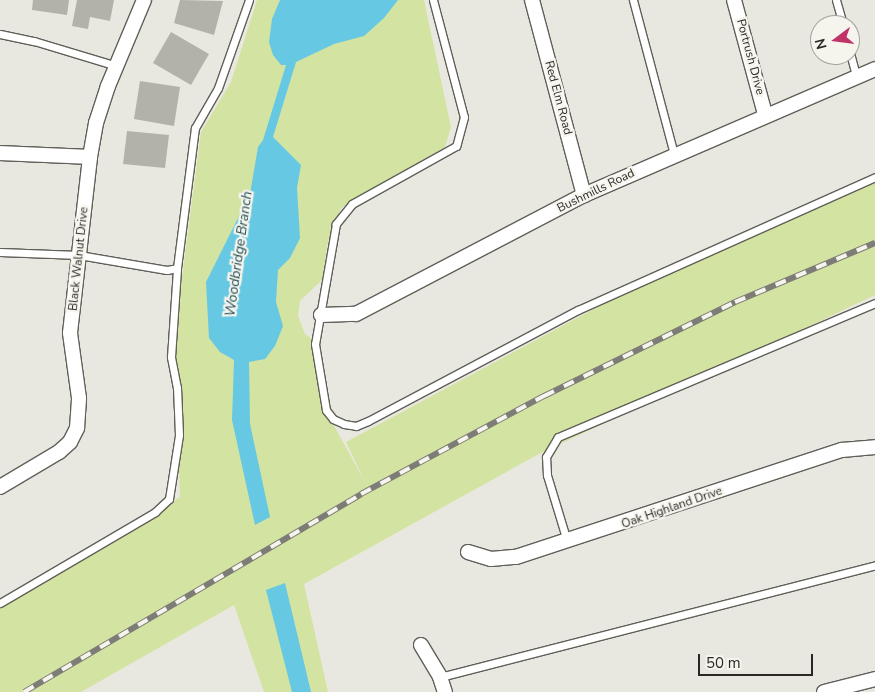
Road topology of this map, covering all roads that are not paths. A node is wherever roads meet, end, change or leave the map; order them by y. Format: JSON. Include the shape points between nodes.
{"nodes":[{"id":1,"x":144,"y":0,"type":"edge"},
{"id":2,"x":249,"y":0,"type":"edge"},
{"id":3,"x":433,"y":0,"type":"edge"},
{"id":4,"x":532,"y":0,"type":"edge"},
{"id":5,"x":633,"y":0,"type":"edge"},
{"id":6,"x":734,"y":0,"type":"edge"},
{"id":7,"x":836,"y":0,"type":"edge"},
{"id":8,"x":840,"y":15,"type":"edge"},
{"id":9,"x":0,"y":34,"type":"edge"},
{"id":10,"x":853,"y":65,"type":"edge"},
{"id":11,"x":117,"y":66,"type":"junction"},
{"id":12,"x":875,"y":69,"type":"edge"},
{"id":13,"x":856,"y":76,"type":"junction"},
{"id":14,"x":765,"y":114,"type":"junction"},
{"id":15,"x":0,"y":153,"type":"edge"},
{"id":16,"x":674,"y":154,"type":"junction"},
{"id":17,"x":90,"y":157,"type":"junction"},
{"id":18,"x":875,"y":177,"type":"edge"},
{"id":19,"x":584,"y":195,"type":"junction"},
{"id":20,"x":0,"y":252,"type":"edge"},
{"id":21,"x":79,"y":255,"type":"junction"},
{"id":22,"x":177,"y":268,"type":"junction"},
{"id":23,"x":875,"y":303,"type":"edge"},
{"id":24,"x":321,"y":315,"type":"junction"},
{"id":25,"x":875,"y":447,"type":"edge"},
{"id":26,"x":0,"y":487,"type":"edge"},
{"id":27,"x":568,"y":543,"type":"junction"},
{"id":28,"x":468,"y":552,"type":"dead end"},
{"id":29,"x":875,"y":565,"type":"edge"},
{"id":30,"x":0,"y":603,"type":"edge"},
{"id":31,"x":420,"y":645,"type":"dead end"},
{"id":32,"x":440,"y":677,"type":"junction"},
{"id":33,"x":875,"y":679,"type":"edge"},
{"id":34,"x":445,"y":692,"type":"edge"},
{"id":35,"x":824,"y":692,"type":"edge"}],
"edges":[{"from":1,"to":11,"type":"street","name":"Black Walnut Drive"},
{"from":2,"to":22,"type":"lane","via":[[218,88],[195,128]]},
{"from":3,"to":24,"type":"lane","via":[[464,118],[456,146],[342,213],[336,224]]},
{"from":4,"to":19,"type":"street","name":"Red Elm Road"},
{"from":5,"to":16,"type":"lane"},
{"from":6,"to":14,"type":"street","name":"Portrush Drive"},
{"from":7,"to":8,"type":"lane"},
{"from":9,"to":11,"type":"lane"},
{"from":10,"to":13,"type":"lane"},
{"from":11,"to":17,"type":"street","name":"Black Walnut Drive","via":[[96,123]]},
{"from":12,"to":13,"type":"street","name":"Bushmills Road"},
{"from":13,"to":14,"type":"street","name":"Bushmills Road"},
{"from":14,"to":16,"type":"street","name":"Bushmills Road"},
{"from":15,"to":17,"type":"street"},
{"from":16,"to":19,"type":"street","name":"Bushmills Road"},
{"from":17,"to":21,"type":"street","name":"Black Walnut Drive"},
{"from":18,"to":24,"type":"lane","via":[[578,310],[356,426],[333,419],[326,410],[315,344]]},
{"from":19,"to":24,"type":"street","name":"Bushmills Road","via":[[356,314]]},
{"from":20,"to":21,"type":"lane"},
{"from":21,"to":22,"type":"lane","via":[[167,270]]},
{"from":21,"to":26,"type":"street","name":"Black Walnut Drive","via":[[70,333],[79,398],[77,428],[70,442],[58,452]]},
{"from":22,"to":30,"type":"lane","via":[[170,356],[177,388],[179,435],[169,499],[155,512]]},
{"from":23,"to":27,"type":"lane","via":[[558,437],[546,457],[547,475]]},
{"from":25,"to":27,"type":"street","name":"Oak Highland Drive","via":[[842,450]]},
{"from":27,"to":28,"type":"street","name":"Oak Highland Drive","via":[[516,557],[491,559]]},
{"from":29,"to":32,"type":"lane"},
{"from":31,"to":32,"type":"street"},
{"from":32,"to":34,"type":"street"},
{"from":33,"to":35,"type":"street"}]}
